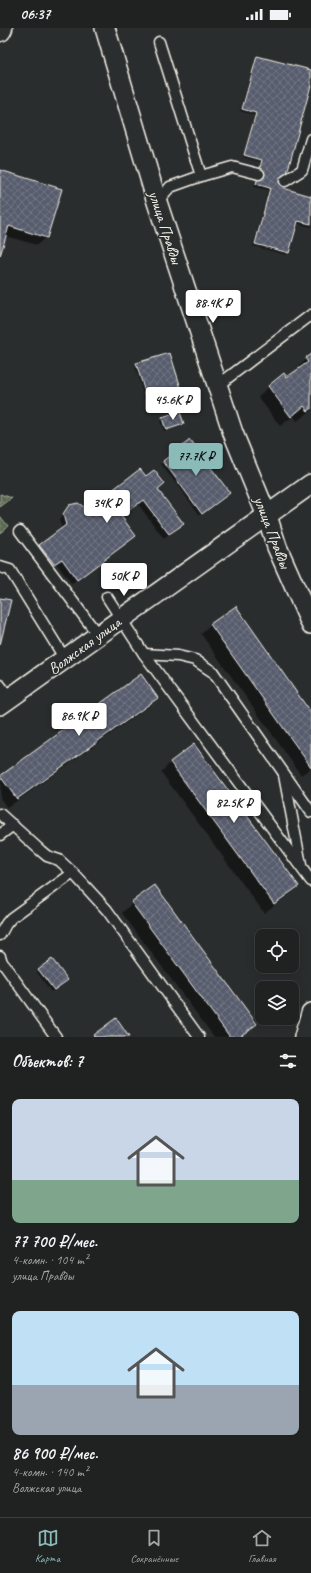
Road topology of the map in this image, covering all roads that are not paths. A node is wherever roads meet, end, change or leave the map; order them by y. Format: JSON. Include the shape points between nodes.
{"nodes":[{"id":1,"x":105,"y":28,"type":"edge"},
{"id":2,"x":159,"y":42,"type":"dead end"},
{"id":3,"x":311,"y":139,"type":"edge"},
{"id":4,"x":307,"y":171,"type":"edge"},
{"id":5,"x":259,"y":174,"type":"dead end"},
{"id":6,"x":201,"y":176,"type":"junction"},
{"id":7,"x":284,"y":181,"type":"dead end"},
{"id":8,"x":157,"y":202,"type":"junction"},
{"id":9,"x":311,"y":314,"type":"edge"},
{"id":10,"x":217,"y":386,"type":"junction"},
{"id":11,"x":311,"y":484,"type":"edge"},
{"id":12,"x":267,"y":516,"type":"junction"},
{"id":13,"x":20,"y":531,"type":"dead end"},
{"id":14,"x":0,"y":567,"type":"edge"},
{"id":15,"x":107,"y":597,"type":"dead end"},
{"id":16,"x":122,"y":618,"type":"junction"},
{"id":17,"x":311,"y":624,"type":"edge"},
{"id":18,"x":98,"y":634,"type":"junction"},
{"id":19,"x":144,"y":654,"type":"junction"},
{"id":20,"x":65,"y":659,"type":"junction"},
{"id":21,"x":3,"y":696,"type":"edge"},
{"id":22,"x":283,"y":771,"type":"junction"},
{"id":23,"x":311,"y":812,"type":"edge"},
{"id":24,"x":0,"y":814,"type":"edge"},
{"id":25,"x":12,"y":826,"type":"junction"},
{"id":26,"x":0,"y":835,"type":"edge"},
{"id":27,"x":302,"y":869,"type":"junction"},
{"id":28,"x":73,"y":873,"type":"junction"},
{"id":29,"x":311,"y":881,"type":"edge"},
{"id":30,"x":0,"y":935,"type":"edge"},
{"id":31,"x":0,"y":956,"type":"edge"},
{"id":32,"x":311,"y":1013,"type":"edge"},
{"id":33,"x":55,"y":1037,"type":"edge"},
{"id":34,"x":199,"y":1037,"type":"edge"},
{"id":35,"x":304,"y":1037,"type":"edge"}],
"edges":[{"from":1,"to":8,"type":"street","name":"улица Правды"},
{"from":2,"to":6,"type":"lane"},
{"from":3,"to":4,"type":"lane"},
{"from":4,"to":7,"type":"lane"},
{"from":5,"to":6,"type":"lane","via":[[232,167]]},
{"from":6,"to":8,"type":"lane","via":[[170,187]]},
{"from":8,"to":10,"type":"street","name":"улица Правды"},
{"from":9,"to":10,"type":"lane"},
{"from":10,"to":12,"type":"street","name":"улица Правды","via":[[233,434]]},
{"from":11,"to":12,"type":"street","name":"Волжская улица"},
{"from":12,"to":16,"type":"street","name":"Волжская улица"},
{"from":12,"to":17,"type":"street","name":"улица Правды","via":[[277,546]]},
{"from":13,"to":18,"type":"lane"},
{"from":14,"to":20,"type":"lane","via":[[10,570]]},
{"from":15,"to":16,"type":"lane"},
{"from":16,"to":18,"type":"street","name":"Волжская улица"},
{"from":16,"to":19,"type":"lane"},
{"from":18,"to":20,"type":"street","name":"Волжская улица"},
{"from":19,"to":22,"type":"lane","via":[[195,660],[214,672]]},
{"from":19,"to":27,"type":"lane"},
{"from":20,"to":21,"type":"street","name":"Волжская улица"},
{"from":22,"to":23,"type":"lane"},
{"from":22,"to":27,"type":"lane"},
{"from":24,"to":25,"type":"lane"},
{"from":25,"to":26,"type":"lane"},
{"from":25,"to":28,"type":"lane","via":[[47,856],[58,860]]},
{"from":27,"to":29,"type":"lane"},
{"from":28,"to":30,"type":"lane","via":[[11,918]]},
{"from":28,"to":34,"type":"lane","via":[[106,910]]},
{"from":31,"to":33,"type":"lane"},
{"from":32,"to":35,"type":"street"}]}
